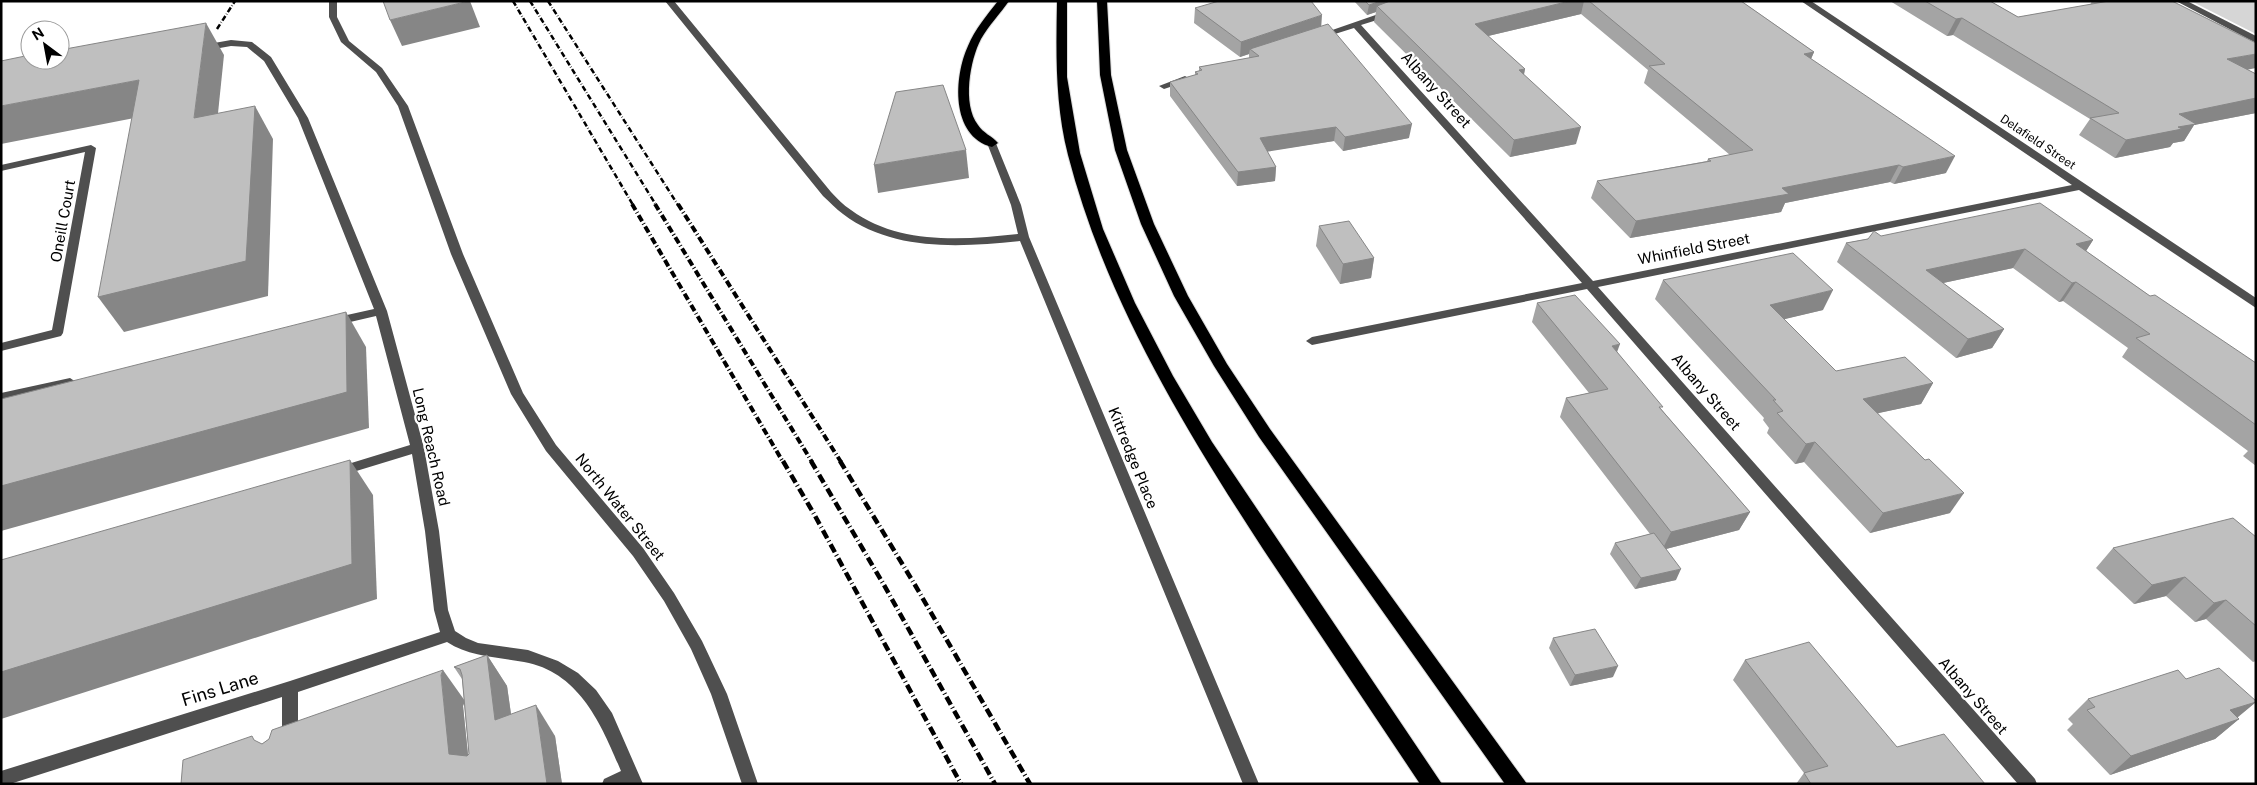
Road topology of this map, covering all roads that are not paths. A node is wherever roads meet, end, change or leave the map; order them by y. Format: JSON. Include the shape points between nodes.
{"nodes":[{"id":1,"x":333,"y":1,"type":"edge"},
{"id":2,"x":669,"y":1,"type":"edge"},
{"id":3,"x":1004,"y":1,"type":"edge"},
{"id":4,"x":1062,"y":1,"type":"edge"},
{"id":5,"x":1102,"y":1,"type":"edge"},
{"id":6,"x":1805,"y":1,"type":"edge"},
{"id":7,"x":2180,"y":1,"type":"edge"},
{"id":8,"x":1398,"y":10,"type":"edge"},
{"id":9,"x":1355,"y":24,"type":"junction"},
{"id":10,"x":1309,"y":39,"type":"edge"},
{"id":11,"x":2256,"y":40,"type":"edge"},
{"id":12,"x":193,"y":50,"type":"edge"},
{"id":13,"x":1191,"y":78,"type":"edge"},
{"id":14,"x":1164,"y":86,"type":"dead end"},
{"id":15,"x":992,"y":143,"type":"joint"},
{"id":16,"x":1,"y":168,"type":"edge"},
{"id":17,"x":2082,"y":186,"type":"junction"},
{"id":18,"x":1024,"y":237,"type":"junction"},
{"id":19,"x":1590,"y":285,"type":"junction"},
{"id":20,"x":2256,"y":304,"type":"edge"},
{"id":21,"x":380,"y":311,"type":"junction"},
{"id":22,"x":322,"y":325,"type":"edge"},
{"id":23,"x":1312,"y":340,"type":"dead end"},
{"id":24,"x":1,"y":347,"type":"edge"},
{"id":25,"x":79,"y":380,"type":"edge"},
{"id":26,"x":1,"y":398,"type":"edge"},
{"id":27,"x":417,"y":448,"type":"junction"},
{"id":28,"x":323,"y":476,"type":"edge"},
{"id":29,"x":450,"y":635,"type":"junction"},
{"id":30,"x":290,"y":688,"type":"junction"},
{"id":31,"x":290,"y":754,"type":"edge"},
{"id":32,"x":1,"y":778,"type":"edge"},
{"id":33,"x":633,"y":780,"type":"edge"},
{"id":34,"x":610,"y":784,"type":"edge"},
{"id":35,"x":750,"y":784,"type":"edge"},
{"id":36,"x":1251,"y":784,"type":"edge"},
{"id":37,"x":1432,"y":784,"type":"edge"},
{"id":38,"x":1517,"y":784,"type":"edge"},
{"id":39,"x":2029,"y":784,"type":"edge"}],
"edges":[{"from":1,"to":35,"type":"street","name":"North Water Street","via":[[334,17],[345,42],[379,70],[403,106],[457,254],[504,365],[534,422],[550,448],[638,552],[669,597],[719,694]]},
{"from":2,"to":18,"type":"street","via":[[827,194],[856,220],[873,229],[917,239],[968,241]]},
{"from":3,"to":15,"type":"highway","via":[[976,40],[965,73],[970,123]]},
{"from":4,"to":37,"type":"highway","via":[[1061,67],[1070,129],[1096,223],[1124,296],[1166,378],[1222,473]]},
{"from":5,"to":38,"type":"highway","via":[[1105,74],[1115,127],[1146,219],[1179,290],[1224,371],[1278,454]]},
{"from":6,"to":17,"type":"street","name":"Delafield Street"},
{"from":7,"to":11,"type":"street"},
{"from":8,"to":9,"type":"street"},
{"from":9,"to":10,"type":"street"},
{"from":9,"to":19,"type":"street","name":"Albany Street"},
{"from":12,"to":21,"type":"street","name":"Long Reach Road","via":[[231,43],[249,44],[268,60],[303,118]]},
{"from":13,"to":14,"type":"street"},
{"from":15,"to":18,"type":"street","name":"Kittredge Place","via":[[1016,205]]},
{"from":16,"to":24,"type":"street","name":"Oneill Court","via":[[91,148],[57,333]]},
{"from":17,"to":19,"type":"street","name":"Whinfield Street"},
{"from":17,"to":20,"type":"street","name":"Delafield Street"},
{"from":18,"to":36,"type":"street","name":"Kittredge Place"},
{"from":19,"to":23,"type":"street","name":"Whinfield Street"},
{"from":19,"to":39,"type":"street","name":"Albany Street"},
{"from":21,"to":22,"type":"street"},
{"from":21,"to":27,"type":"street","name":"Long Reach Road"},
{"from":25,"to":26,"type":"street"},
{"from":27,"to":28,"type":"street"},
{"from":27,"to":29,"type":"street","name":"Long Reach Road","via":[[432,531],[441,610]]},
{"from":29,"to":30,"type":"street","name":"Fins Lane"},
{"from":29,"to":33,"type":"street","via":[[460,643],[478,649],[528,656],[573,678],[606,718]]},
{"from":30,"to":31,"type":"street"},
{"from":30,"to":32,"type":"street","name":"Fins Lane"},
{"from":33,"to":34,"type":"street"}]}
